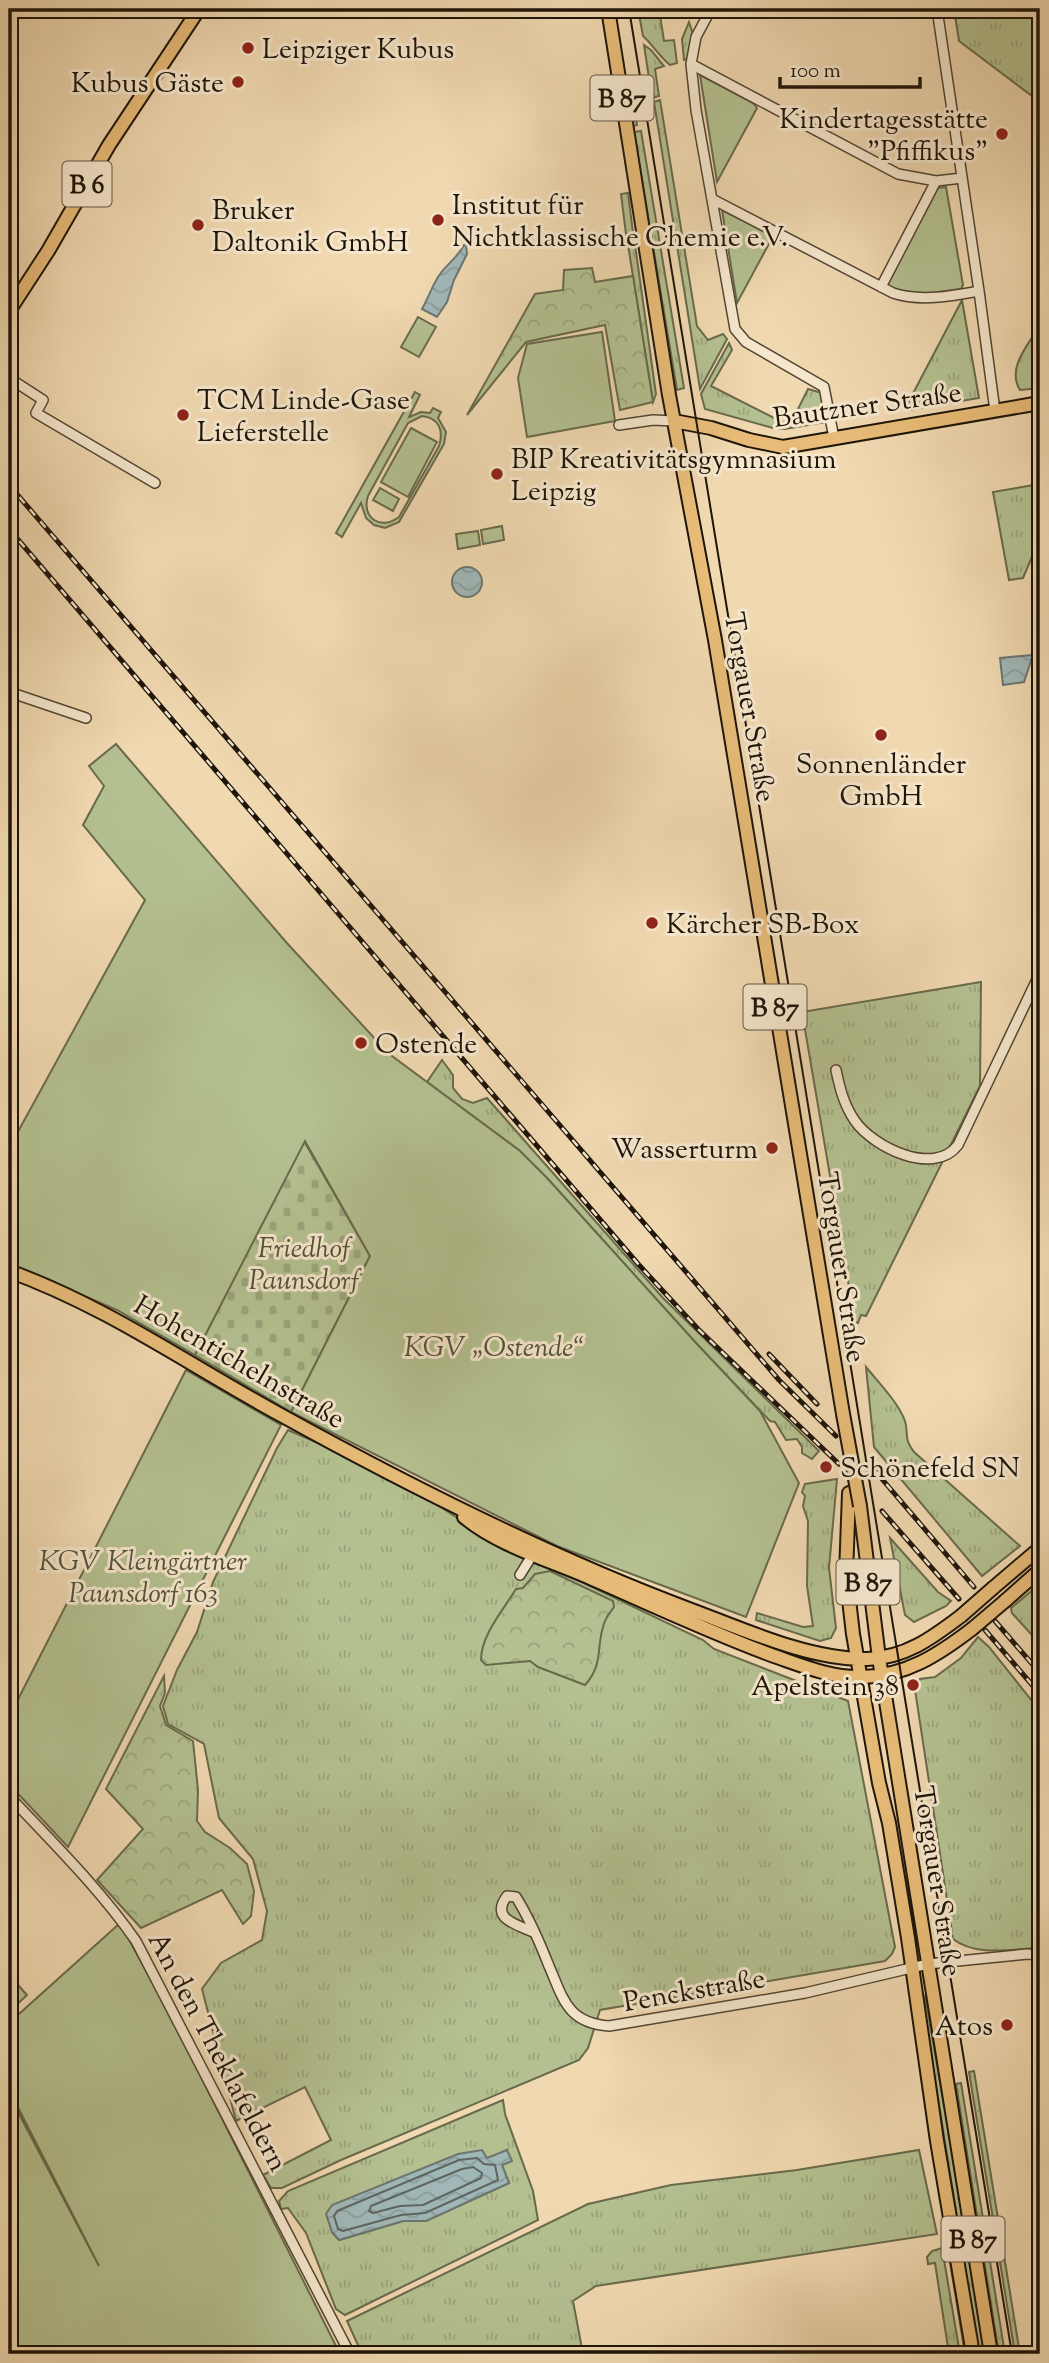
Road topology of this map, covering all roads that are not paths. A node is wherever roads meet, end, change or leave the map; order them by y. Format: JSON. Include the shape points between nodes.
{"nodes":[{"id":1,"x":199,"y":9,"type":"edge"},
{"id":2,"x":608,"y":9,"type":"edge"},
{"id":3,"x":711,"y":9,"type":"edge"},
{"id":4,"x":937,"y":9,"type":"edge"},
{"id":5,"x":691,"y":64,"type":"junction"},
{"id":6,"x":962,"y":178,"type":"junction"},
{"id":7,"x":936,"y":181,"type":"junction"},
{"id":8,"x":712,"y":199,"type":"junction"},
{"id":9,"x":881,"y":287,"type":"junction"},
{"id":10,"x":979,"y":291,"type":"junction"},
{"id":11,"x":9,"y":312,"type":"edge"},
{"id":12,"x":9,"y":378,"type":"edge"},
{"id":13,"x":1040,"y":403,"type":"edge"},
{"id":14,"x":995,"y":411,"type":"junction"},
{"id":15,"x":674,"y":421,"type":"junction"},
{"id":16,"x":619,"y":425,"type":"dead end"},
{"id":17,"x":834,"y":438,"type":"junction"},
{"id":18,"x":155,"y":483,"type":"dead end"},
{"id":19,"x":9,"y":692,"type":"edge"},
{"id":20,"x":86,"y":718,"type":"dead end"},
{"id":21,"x":1040,"y":973,"type":"edge"},
{"id":22,"x":835,"y":1070,"type":"dead end"},
{"id":23,"x":9,"y":1271,"type":"edge"},
{"id":24,"x":842,"y":1411,"type":"junction"},
{"id":25,"x":444,"y":1501,"type":"junction"},
{"id":26,"x":1040,"y":1548,"type":"edge"},
{"id":27,"x":533,"y":1554,"type":"junction"},
{"id":28,"x":1040,"y":1570,"type":"edge"},
{"id":29,"x":520,"y":1575,"type":"dead end"},
{"id":30,"x":878,"y":1658,"type":"junction"},
{"id":31,"x":857,"y":1659,"type":"junction"},
{"id":32,"x":881,"y":1675,"type":"junction"},
{"id":33,"x":860,"y":1677,"type":"junction"},
{"id":34,"x":9,"y":1796,"type":"edge"},
{"id":35,"x":533,"y":1933,"type":"dead end"},
{"id":36,"x":1040,"y":1955,"type":"edge"},
{"id":37,"x":928,"y":1964,"type":"junction"},
{"id":38,"x":913,"y":1967,"type":"junction"},
{"id":39,"x":350,"y":2354,"type":"edge"},
{"id":40,"x":973,"y":2354,"type":"edge"},
{"id":41,"x":991,"y":2354,"type":"edge"}],
"edges":[{"from":1,"to":11,"type":"main road","number":"B 6","via":[[109,145]]},
{"from":2,"to":15,"type":"main road","name":"Torgauer Straße","number":"B 87"},
{"from":3,"to":5,"type":"street","via":[[696,37]]},
{"from":4,"to":6,"type":"street"},
{"from":5,"to":7,"type":"street","via":[[898,174]]},
{"from":5,"to":8,"type":"street"},
{"from":6,"to":7,"type":"street"},
{"from":6,"to":10,"type":"street"},
{"from":7,"to":9,"type":"street"},
{"from":8,"to":9,"type":"street"},
{"from":8,"to":17,"type":"street","via":[[735,329],[746,342],[824,387]]},
{"from":9,"to":10,"type":"street","via":[[907,298]]},
{"from":10,"to":14,"type":"street"},
{"from":12,"to":18,"type":"street","via":[[43,400],[36,413]]},
{"from":13,"to":14,"type":"main road","name":"Bautzner Straße"},
{"from":14,"to":17,"type":"main road","name":"Bautzner Straße"},
{"from":15,"to":16,"type":"street","name":"Bautzner Straße"},
{"from":15,"to":17,"type":"main road","name":"Bautzner Straße","via":[[775,446]]},
{"from":15,"to":24,"type":"main road","name":"Torgauer Straße","number":"B 87","via":[[715,640]]},
{"from":19,"to":20,"type":"street"},
{"from":21,"to":22,"type":"street","via":[[958,1145],[942,1158],[915,1158],[870,1138],[843,1102]]},
{"from":23,"to":25,"type":"main road","name":"Hohentichelnstraße","via":[[115,1318],[278,1414]]},
{"from":24,"to":30,"type":"main road","name":"Torgauer Straße","number":"B 87","bridge":true,"via":[[860,1506]]},
{"from":24,"to":31,"type":"main road","name":"Torgauer Straße","number":"B 87","bridge":true,"via":[[849,1493],[846,1574]]},
{"from":25,"to":27,"type":"main road","name":"Hohentichelnstraße","via":[[468,1520]]},
{"from":25,"to":31,"type":"main road","name":"Hohentichelnstraße","via":[[696,1612],[803,1648]]},
{"from":26,"to":30,"type":"main road","name":"Hohentichelnstraße","bridge":true,"via":[[932,1638]]},
{"from":27,"to":29,"type":"street"},
{"from":27,"to":33,"type":"main road","name":"Hohentichelnstraße","via":[[755,1649],[833,1675]]},
{"from":28,"to":32,"type":"main road","name":"Hohentichelnstraße","bridge":true,"via":[[927,1661]]},
{"from":30,"to":31,"type":"main road","name":"Hohentichelnstraße"},
{"from":30,"to":32,"type":"main road","name":"Torgauer Straße","number":"B 87"},
{"from":31,"to":33,"type":"main road","name":"Torgauer Straße","number":"B 87"},
{"from":32,"to":33,"type":"main road","name":"Hohentichelnstraße"},
{"from":32,"to":37,"type":"main road","name":"Torgauer Straße","number":"B 87"},
{"from":33,"to":38,"type":"main road","name":"Torgauer Straße","number":"B 87"},
{"from":34,"to":39,"type":"street","name":"An den Theklafeldern","via":[[136,1941]]},
{"from":35,"to":38,"type":"street","name":"Penckstraße","via":[[567,2007],[596,2025],[621,2025],[805,1993]]},
{"from":36,"to":37,"type":"street","name":"Penckstraße"},
{"from":37,"to":38,"type":"street","name":"Penckstraße"},
{"from":37,"to":41,"type":"main road","name":"Torgauer Straße","number":"B 87"},
{"from":38,"to":40,"type":"main road","name":"Torgauer Straße","number":"B 87"}]}
